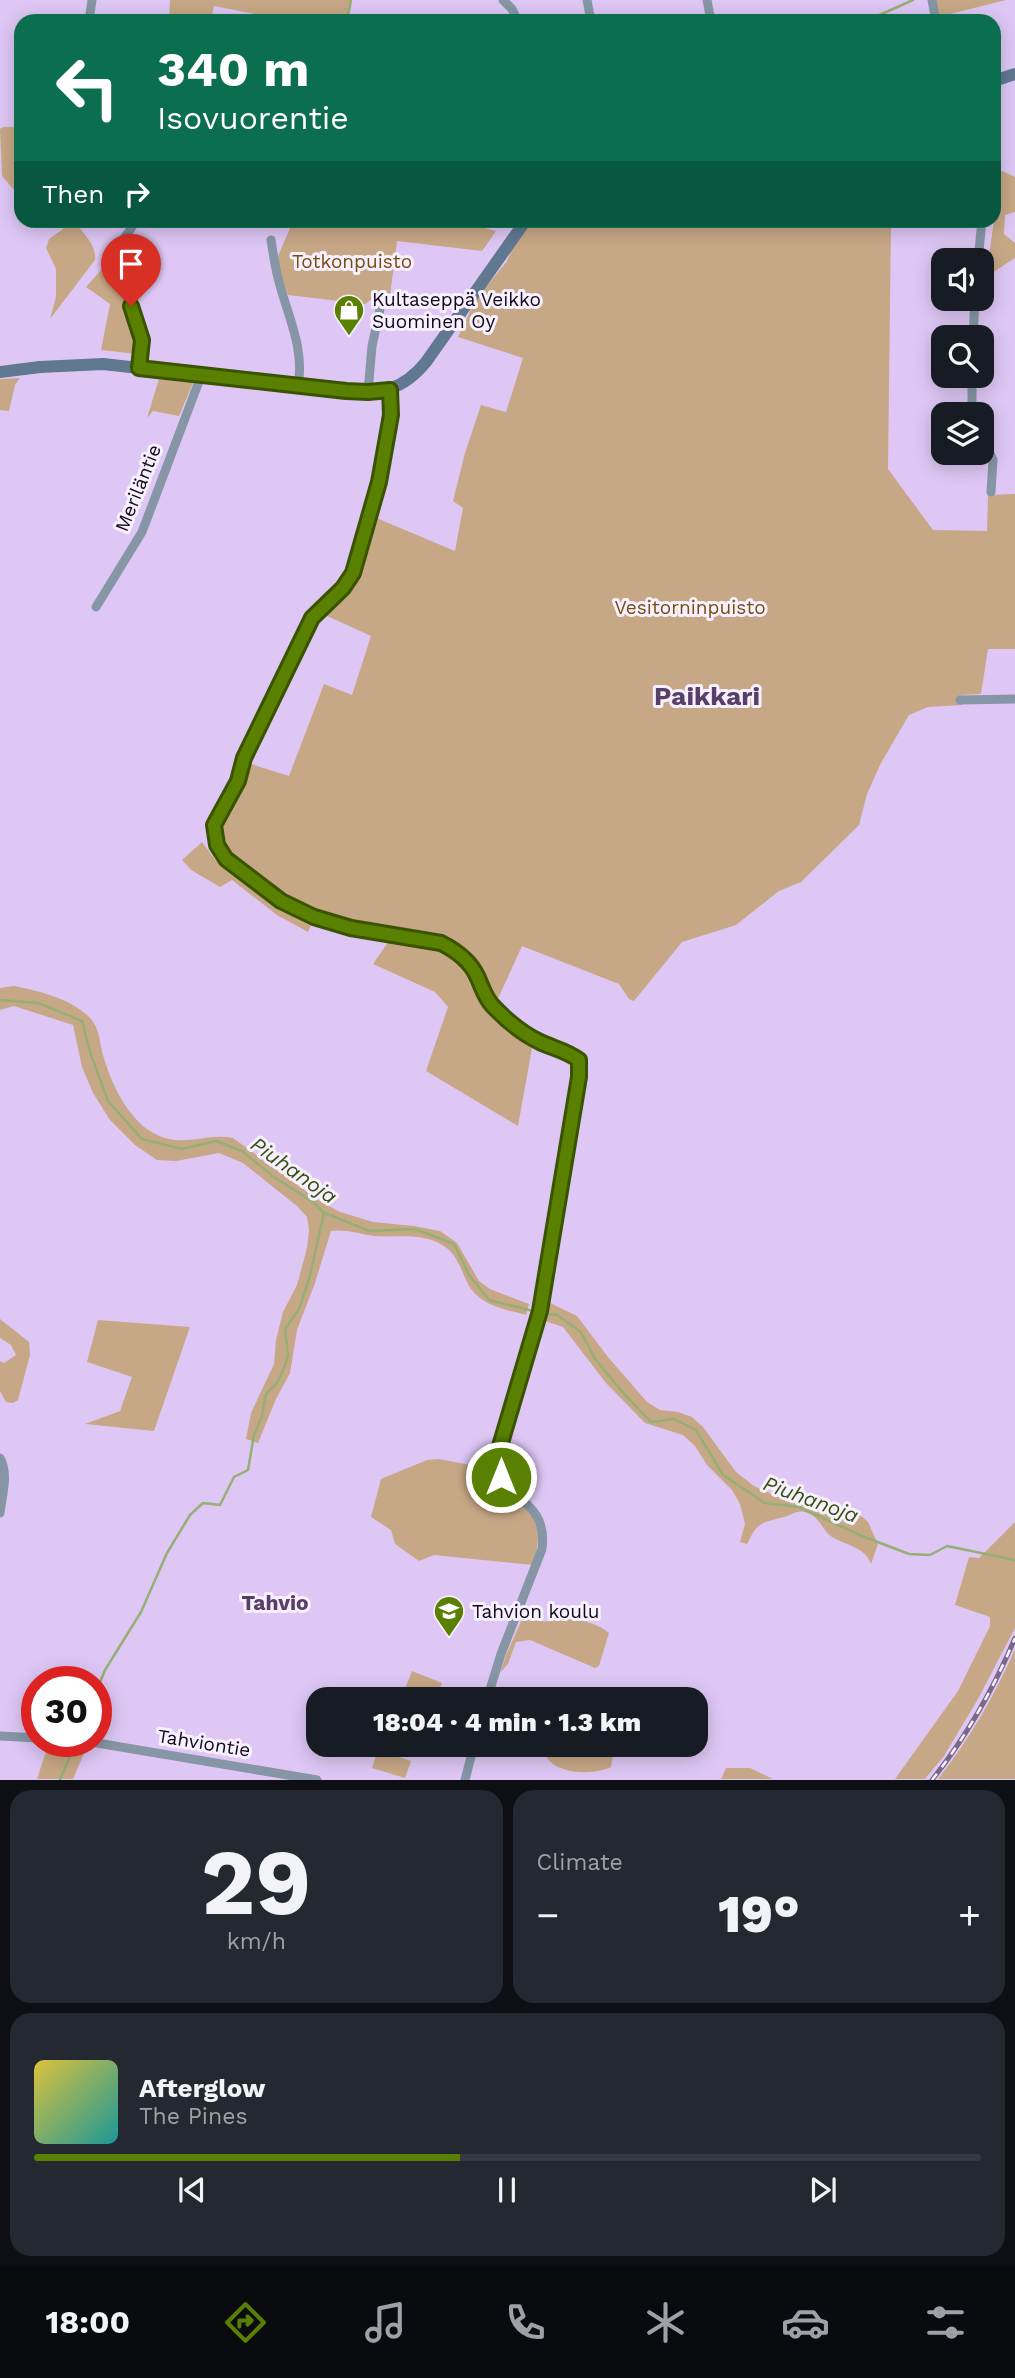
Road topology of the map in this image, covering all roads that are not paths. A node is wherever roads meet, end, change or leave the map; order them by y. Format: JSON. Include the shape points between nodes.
{"nodes":[{"id":1,"x":503,"y":0,"type":"edge"},
{"id":2,"x":514,"y":14,"type":"edge"},
{"id":3,"x":131,"y":228,"type":"edge"},
{"id":4,"x":520,"y":228,"type":"edge"},
{"id":5,"x":981,"y":228,"type":"edge"},
{"id":6,"x":271,"y":240,"type":"dead end"},
{"id":7,"x":979,"y":248,"type":"edge"},
{"id":8,"x":382,"y":300,"type":"dead end"},
{"id":9,"x":139,"y":368,"type":"junction"},
{"id":10,"x":0,"y":372,"type":"edge"},
{"id":11,"x":201,"y":376,"type":"junction"},
{"id":12,"x":298,"y":386,"type":"junction"},
{"id":13,"x":390,"y":390,"type":"junction"},
{"id":14,"x":368,"y":392,"type":"junction"},
{"id":15,"x":993,"y":465,"type":"edge"},
{"id":16,"x":990,"y":492,"type":"dead end"},
{"id":17,"x":96,"y":607,"type":"dead end"},
{"id":18,"x":1015,"y":699,"type":"edge"},
{"id":19,"x":960,"y":700,"type":"dead end"},
{"id":20,"x":0,"y":1458,"type":"edge"},
{"id":21,"x":0,"y":1513,"type":"edge"},
{"id":22,"x":491,"y":1687,"type":"edge"},
{"id":23,"x":0,"y":1736,"type":"edge"},
{"id":24,"x":21,"y":1737,"type":"edge"},
{"id":25,"x":112,"y":1746,"type":"edge"},
{"id":26,"x":471,"y":1757,"type":"edge"},
{"id":27,"x":317,"y":1780,"type":"edge"},
{"id":28,"x":465,"y":1780,"type":"edge"}],
"edges":[{"from":1,"to":2,"type":"street"},
{"from":3,"to":9,"type":"street","via":[[111,255],[142,340]]},
{"from":4,"to":13,"type":"street","via":[[426,362],[408,382]]},
{"from":5,"to":7,"type":"street"},
{"from":6,"to":12,"type":"street","via":[[302,366]]},
{"from":8,"to":14,"type":"street"},
{"from":9,"to":10,"type":"street","via":[[73,364]]},
{"from":9,"to":11,"type":"street"},
{"from":11,"to":12,"type":"street"},
{"from":11,"to":17,"type":"street","name":"Meriläntie","via":[[142,532]]},
{"from":12,"to":14,"type":"street"},
{"from":13,"to":14,"type":"street"},
{"from":13,"to":22,"type":"street","via":[[391,415],[379,482],[353,573],[312,618],[244,758],[238,781],[214,825],[214,835],[226,859],[240,872],[297,909],[330,923],[450,948],[469,964],[487,999],[505,1018],[539,1042],[579,1060],[540,1311],[495,1463],[496,1472],[536,1512],[544,1535]]},
{"from":15,"to":16,"type":"street"},
{"from":18,"to":19,"type":"street"},
{"from":20,"to":21,"type":"street","via":[[4,1473]]},
{"from":23,"to":24,"type":"street"},
{"from":25,"to":27,"type":"street","name":"Tahviontie"},
{"from":26,"to":28,"type":"street"}]}
